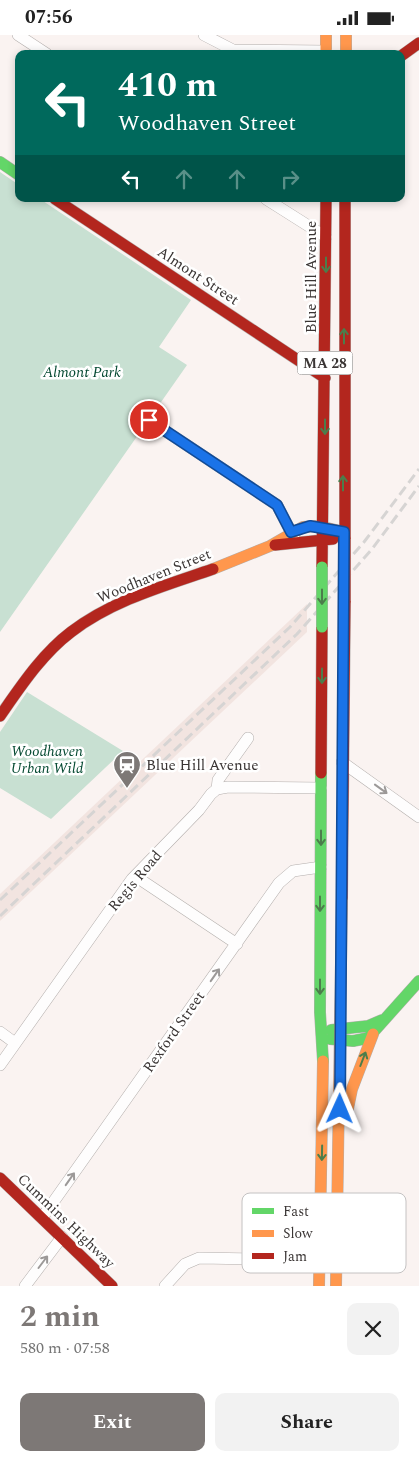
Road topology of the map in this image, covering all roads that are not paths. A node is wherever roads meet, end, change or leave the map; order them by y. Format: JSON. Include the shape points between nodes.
{"nodes":[{"id":1,"x":18,"y":35,"type":"edge"},
{"id":2,"x":204,"y":35,"type":"edge"},
{"id":3,"x":316,"y":35,"type":"edge"},
{"id":4,"x":346,"y":35,"type":"edge"},
{"id":5,"x":419,"y":43,"type":"edge"},
{"id":6,"x":326,"y":46,"type":"edge"},
{"id":7,"x":41,"y":50,"type":"edge"},
{"id":8,"x":346,"y":50,"type":"edge"},
{"id":9,"x":405,"y":53,"type":"edge"},
{"id":10,"x":0,"y":162,"type":"edge"},
{"id":11,"x":15,"y":172,"type":"edge"},
{"id":12,"x":60,"y":202,"type":"edge"},
{"id":13,"x":271,"y":202,"type":"edge"},
{"id":14,"x":326,"y":202,"type":"edge"},
{"id":15,"x":345,"y":202,"type":"edge"},
{"id":16,"x":326,"y":237,"type":"junction"},
{"id":17,"x":325,"y":379,"type":"junction"},
{"id":18,"x":149,"y":420,"type":"dead end"},
{"id":19,"x":323,"y":528,"type":"junction"},
{"id":20,"x":345,"y":535,"type":"junction"},
{"id":21,"x":293,"y":537,"type":"junction"},
{"id":22,"x":322,"y":540,"type":"junction"},
{"id":23,"x":0,"y":716,"type":"edge"},
{"id":24,"x":248,"y":738,"type":"dead end"},
{"id":25,"x":342,"y":762,"type":"junction"},
{"id":26,"x":321,"y":788,"type":"junction"},
{"id":27,"x":217,"y":789,"type":"junction"},
{"id":28,"x":419,"y":817,"type":"edge"},
{"id":29,"x":321,"y":867,"type":"junction"},
{"id":30,"x":135,"y":876,"type":"junction"},
{"id":31,"x":237,"y":944,"type":"junction"},
{"id":32,"x":419,"y":981,"type":"edge"},
{"id":33,"x":382,"y":1020,"type":"junction"},
{"id":34,"x":341,"y":1027,"type":"junction"},
{"id":35,"x":0,"y":1032,"type":"edge"},
{"id":36,"x":373,"y":1034,"type":"junction"},
{"id":37,"x":322,"y":1035,"type":"junction"},
{"id":38,"x":341,"y":1041,"type":"junction"},
{"id":39,"x":15,"y":1043,"type":"junction"},
{"id":40,"x":0,"y":1065,"type":"edge"},
{"id":41,"x":323,"y":1092,"type":"junction"},
{"id":42,"x":340,"y":1093,"type":"junction"},
{"id":43,"x":339,"y":1157,"type":"junction"},
{"id":44,"x":0,"y":1178,"type":"edge"},
{"id":45,"x":321,"y":1193,"type":"edge"},
{"id":46,"x":338,"y":1193,"type":"edge"},
{"id":47,"x":42,"y":1218,"type":"junction"},
{"id":48,"x":62,"y":1237,"type":"junction"},
{"id":49,"x":242,"y":1258,"type":"edge"},
{"id":50,"x":319,"y":1273,"type":"edge"},
{"id":51,"x":336,"y":1273,"type":"edge"},
{"id":52,"x":25,"y":1286,"type":"edge"},
{"id":53,"x":112,"y":1286,"type":"edge"},
{"id":54,"x":165,"y":1286,"type":"edge"},
{"id":55,"x":319,"y":1286,"type":"edge"},
{"id":56,"x":336,"y":1286,"type":"edge"}],
"edges":[{"from":1,"to":7,"type":"street"},
{"from":2,"to":6,"type":"street","via":[[233,50]]},
{"from":3,"to":6,"type":"street"},
{"from":4,"to":8,"type":"main road"},
{"from":5,"to":9,"type":"main road"},
{"from":10,"to":11,"type":"main road"},
{"from":12,"to":17,"type":"main road","name":"Almont Street"},
{"from":13,"to":16,"type":"street"},
{"from":14,"to":16,"type":"main road","name":"Blue Hill Avenue","number":"MA 28"},
{"from":20,"to":15,"type":"main road","number":"MA 28","one_way":true},
{"from":16,"to":17,"type":"main road","name":"Blue Hill Avenue","number":"MA 28","one_way":true},
{"from":17,"to":19,"type":"main road","name":"Blue Hill Avenue","number":"MA 28","one_way":true},
{"from":18,"to":21,"type":"street","via":[[277,505]]},
{"from":19,"to":20,"type":"main road","name":"Woodhaven Street"},
{"from":19,"to":21,"type":"main road","name":"Woodhaven Street","via":[[307,527]]},
{"from":19,"to":22,"type":"main road","name":"Blue Hill Avenue","number":"MA 28"},
{"from":20,"to":22,"type":"main road","name":"Woodhaven Street"},
{"from":20,"to":25,"type":"main road","number":"MA 28","bridge":true},
{"from":21,"to":22,"type":"main road","name":"Woodhaven Street"},
{"from":21,"to":23,"type":"main road","name":"Woodhaven Street","via":[[97,615],[72,631],[35,666]]},
{"from":22,"to":26,"type":"main road","name":"Blue Hill Avenue","number":"MA 28","one_way":true,"bridge":true},
{"from":24,"to":27,"type":"street","name":"Regis Road","via":[[218,780]]},
{"from":25,"to":28,"type":"street","one_way":true},
{"from":25,"to":34,"type":"main road","number":"MA 28"},
{"from":26,"to":27,"type":"street"},
{"from":26,"to":29,"type":"main road","name":"Blue Hill Avenue","number":"MA 28","one_way":true},
{"from":27,"to":30,"type":"street","name":"Regis Road"},
{"from":29,"to":31,"type":"street","name":"Rexford Street","via":[[299,869],[283,878]]},
{"from":29,"to":37,"type":"main road","name":"Blue Hill Avenue","number":"MA 28","one_way":true},
{"from":30,"to":31,"type":"street"},
{"from":30,"to":39,"type":"street","name":"Regis Road"},
{"from":47,"to":31,"type":"street","name":"Rexford Street","one_way":true},
{"from":32,"to":33,"type":"main road"},
{"from":33,"to":34,"type":"main road","via":[[368,1026]]},
{"from":33,"to":36,"type":"main road"},
{"from":34,"to":37,"type":"main road"},
{"from":34,"to":38,"type":"main road","number":"MA 28"},
{"from":35,"to":39,"type":"street"},
{"from":36,"to":38,"type":"main road","via":[[363,1040]]},
{"from":43,"to":36,"type":"main road","one_way":true,"via":[[350,1094]]},
{"from":37,"to":38,"type":"main road"},
{"from":37,"to":41,"type":"main road","name":"Blue Hill Avenue","number":"MA 28"},
{"from":38,"to":42,"type":"main road","number":"MA 28"},
{"from":39,"to":40,"type":"street","name":"Regis Road"},
{"from":41,"to":42,"type":"main road"},
{"from":41,"to":45,"type":"main road","name":"Blue Hill Avenue","number":"MA 28","one_way":true},
{"from":42,"to":43,"type":"main road","number":"MA 28"},
{"from":43,"to":46,"type":"main road","number":"MA 28"},
{"from":44,"to":47,"type":"main road","name":"Cummins Highway"},
{"from":47,"to":48,"type":"main road","name":"Cummins Highway"},
{"from":52,"to":48,"type":"street","one_way":true},
{"from":48,"to":53,"type":"main road","name":"Cummins Highway"},
{"from":49,"to":54,"type":"street","via":[[198,1258],[186,1264]]},
{"from":50,"to":55,"type":"main road","name":"Blue Hill Avenue","number":"MA 28"},
{"from":51,"to":56,"type":"main road","number":"MA 28"}]}
